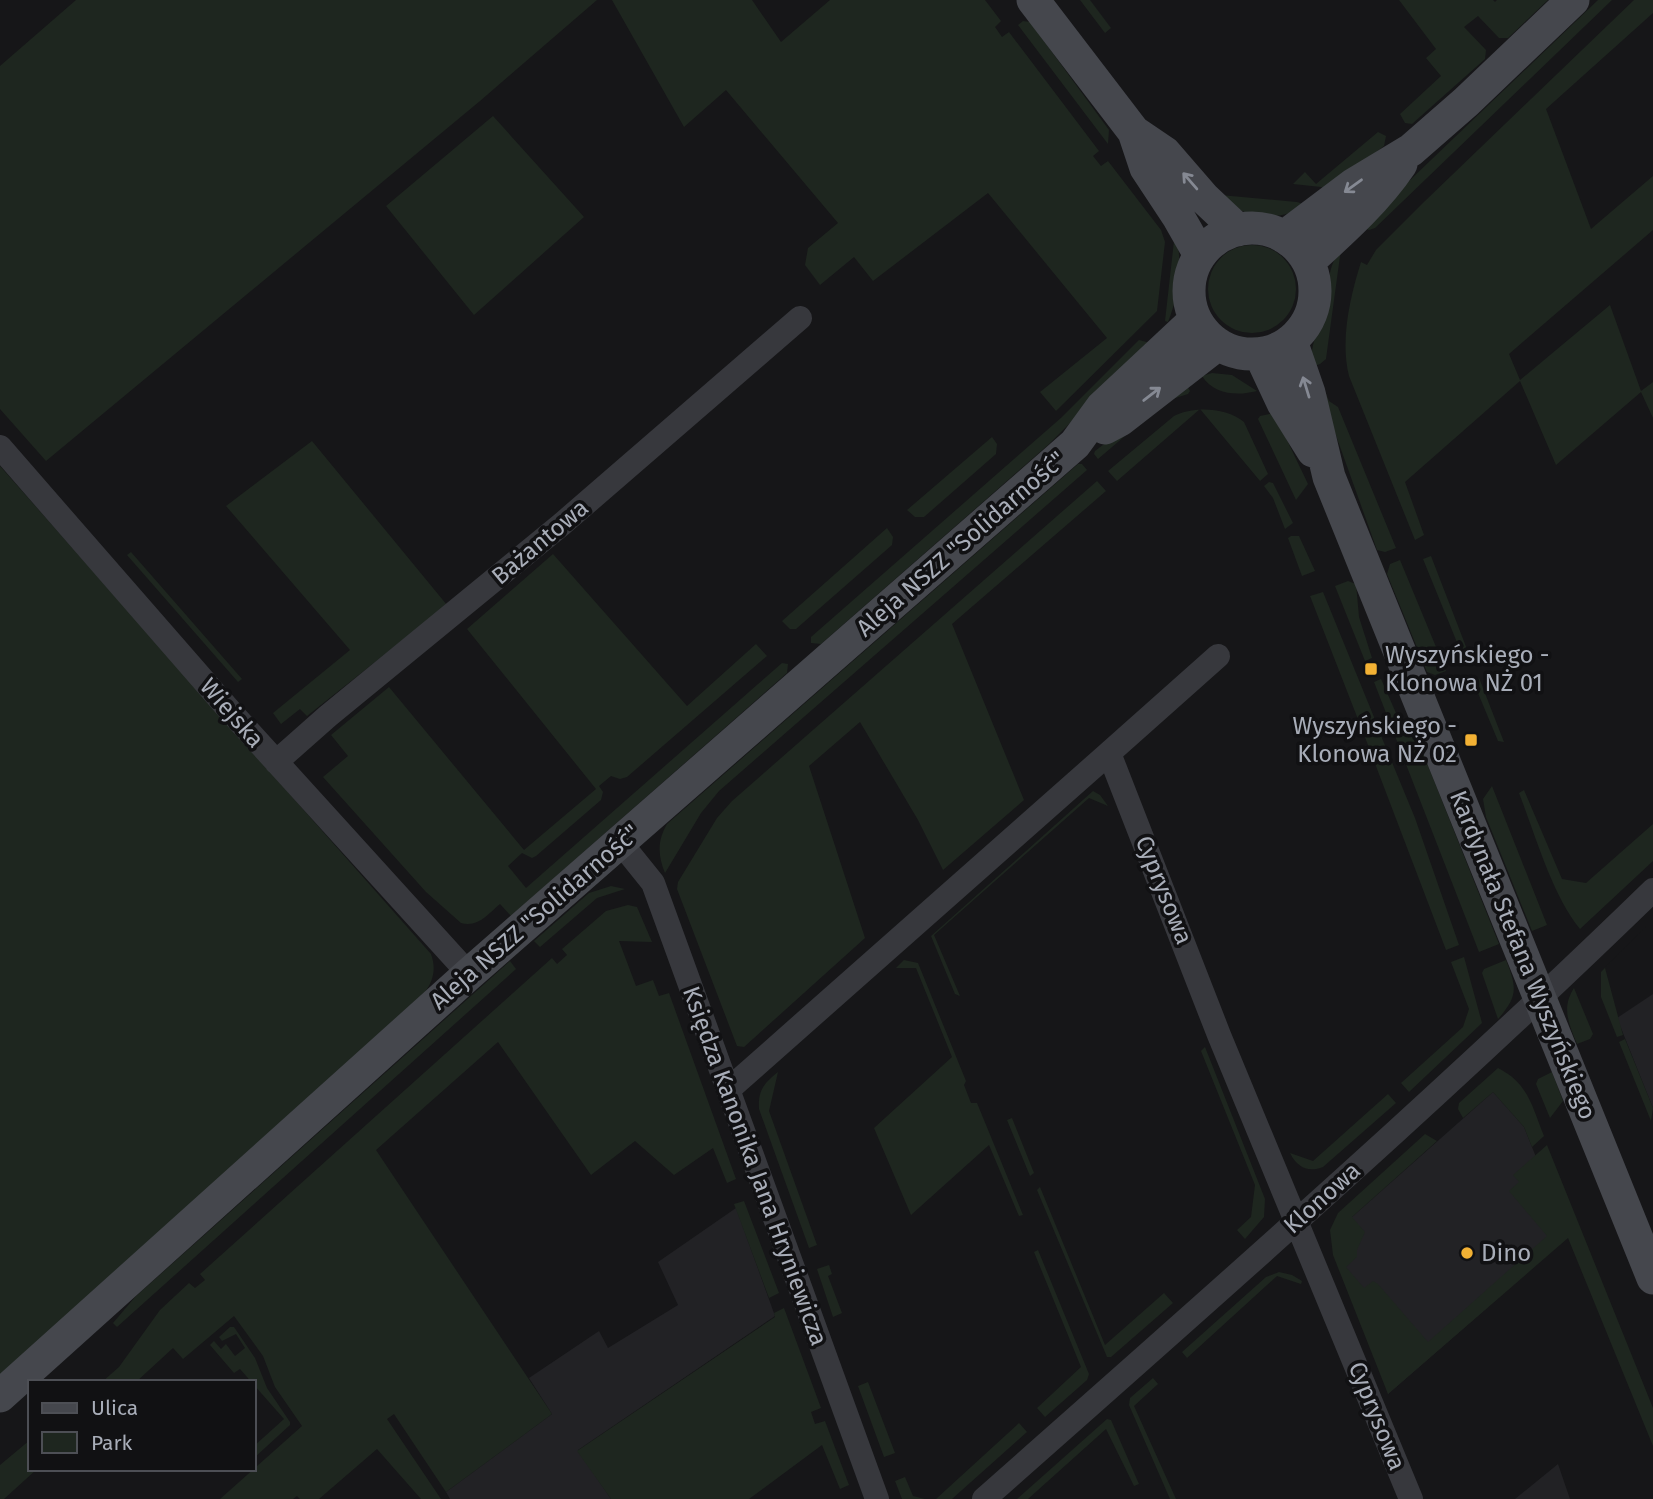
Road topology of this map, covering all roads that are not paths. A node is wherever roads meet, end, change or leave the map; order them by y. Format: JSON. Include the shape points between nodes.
{"nodes":[{"id":1,"x":1033,"y":0,"type":"edge"},
{"id":2,"x":1573,"y":0,"type":"edge"},
{"id":3,"x":1134,"y":132,"type":"junction"},
{"id":4,"x":1411,"y":150,"type":"junction"},
{"id":5,"x":1238,"y":230,"type":"junction"},
{"id":6,"x":1284,"y":237,"type":"junction"},
{"id":7,"x":1200,"y":255,"type":"junction"},
{"id":8,"x":1308,"y":262,"type":"junction"},
{"id":9,"x":800,"y":318,"type":"dead end"},
{"id":10,"x":1195,"y":320,"type":"junction"},
{"id":11,"x":1291,"y":341,"type":"junction"},
{"id":12,"x":1218,"y":344,"type":"junction"},
{"id":13,"x":1260,"y":354,"type":"junction"},
{"id":14,"x":1075,"y":444,"type":"junction"},
{"id":15,"x":0,"y":447,"type":"edge"},
{"id":16,"x":1329,"y":477,"type":"junction"},
{"id":17,"x":1217,"y":656,"type":"dead end"},
{"id":18,"x":1109,"y":752,"type":"junction"},
{"id":19,"x":276,"y":762,"type":"junction"},
{"id":20,"x":620,"y":842,"type":"junction"},
{"id":21,"x":1653,"y":890,"type":"edge"},
{"id":22,"x":469,"y":974,"type":"junction"},
{"id":23,"x":1541,"y":999,"type":"junction"},
{"id":24,"x":728,"y":1090,"type":"junction"},
{"id":25,"x":1297,"y":1221,"type":"junction"},
{"id":26,"x":1653,"y":1278,"type":"edge"},
{"id":27,"x":0,"y":1396,"type":"edge"},
{"id":28,"x":877,"y":1499,"type":"edge"},
{"id":29,"x":984,"y":1499,"type":"edge"},
{"id":30,"x":1411,"y":1499,"type":"edge"}],
"edges":[{"from":1,"to":3,"type":"street"},
{"from":2,"to":4,"type":"street"},
{"from":5,"to":3,"type":"street","one_way":true,"via":[[1166,153]]},
{"from":3,"to":7,"type":"street","via":[[1146,168]]},
{"from":4,"to":6,"type":"street","one_way":true,"via":[[1353,185]]},
{"from":4,"to":8,"type":"street","via":[[1376,197]]},
{"from":5,"to":6,"type":"street","via":[[1265,229]]},
{"from":5,"to":7,"type":"street","via":[[1214,241]]},
{"from":6,"to":8,"type":"street"},
{"from":7,"to":10,"type":"street","via":[[1189,286]]},
{"from":8,"to":11,"type":"street","via":[[1314,305]]},
{"from":9,"to":19,"type":"street","name":"Bażantowa"},
{"from":10,"to":12,"type":"street"},
{"from":10,"to":14,"type":"street","name":"Aleja NSZZ \"Solidarność\"","via":[[1102,407]]},
{"from":11,"to":13,"type":"street"},
{"from":16,"to":11,"type":"street","name":"Kardynała Stefana Wyszyńskiego","one_way":true},
{"from":12,"to":13,"type":"street","via":[[1235,352]]},
{"from":14,"to":12,"type":"street","name":"Aleja NSZZ \"Solidarność\"","one_way":true,"via":[[1120,420]]},
{"from":13,"to":16,"type":"street","name":"Kardynała Stefana Wyszyńskiego","via":[[1283,403]]},
{"from":14,"to":20,"type":"street","name":"Aleja NSZZ \"Solidarność\""},
{"from":15,"to":19,"type":"street","name":"Wiejska"},
{"from":16,"to":23,"type":"street","name":"Kardynała Stefana Wyszyńskiego"},
{"from":17,"to":18,"type":"street"},
{"from":18,"to":24,"type":"street"},
{"from":18,"to":25,"type":"street","name":"Cyprysowa"},
{"from":19,"to":22,"type":"street","name":"Wiejska"},
{"from":20,"to":22,"type":"street","name":"Aleja NSZZ \"Solidarność\""},
{"from":20,"to":24,"type":"street","name":"Księdza Kanonika Jana Hryniewicza","via":[[653,883]]},
{"from":21,"to":23,"type":"street","name":"Klonowa"},
{"from":22,"to":27,"type":"street","name":"Aleja NSZZ \"Solidarność\""},
{"from":23,"to":25,"type":"street","name":"Klonowa"},
{"from":23,"to":26,"type":"street","name":"Kardynała Stefana Wyszyńskiego"},
{"from":24,"to":28,"type":"street","name":"Księdza Kanonika Jana Hryniewicza"},
{"from":25,"to":29,"type":"street","name":"Klonowa"},
{"from":25,"to":30,"type":"street","name":"Cyprysowa"}]}
